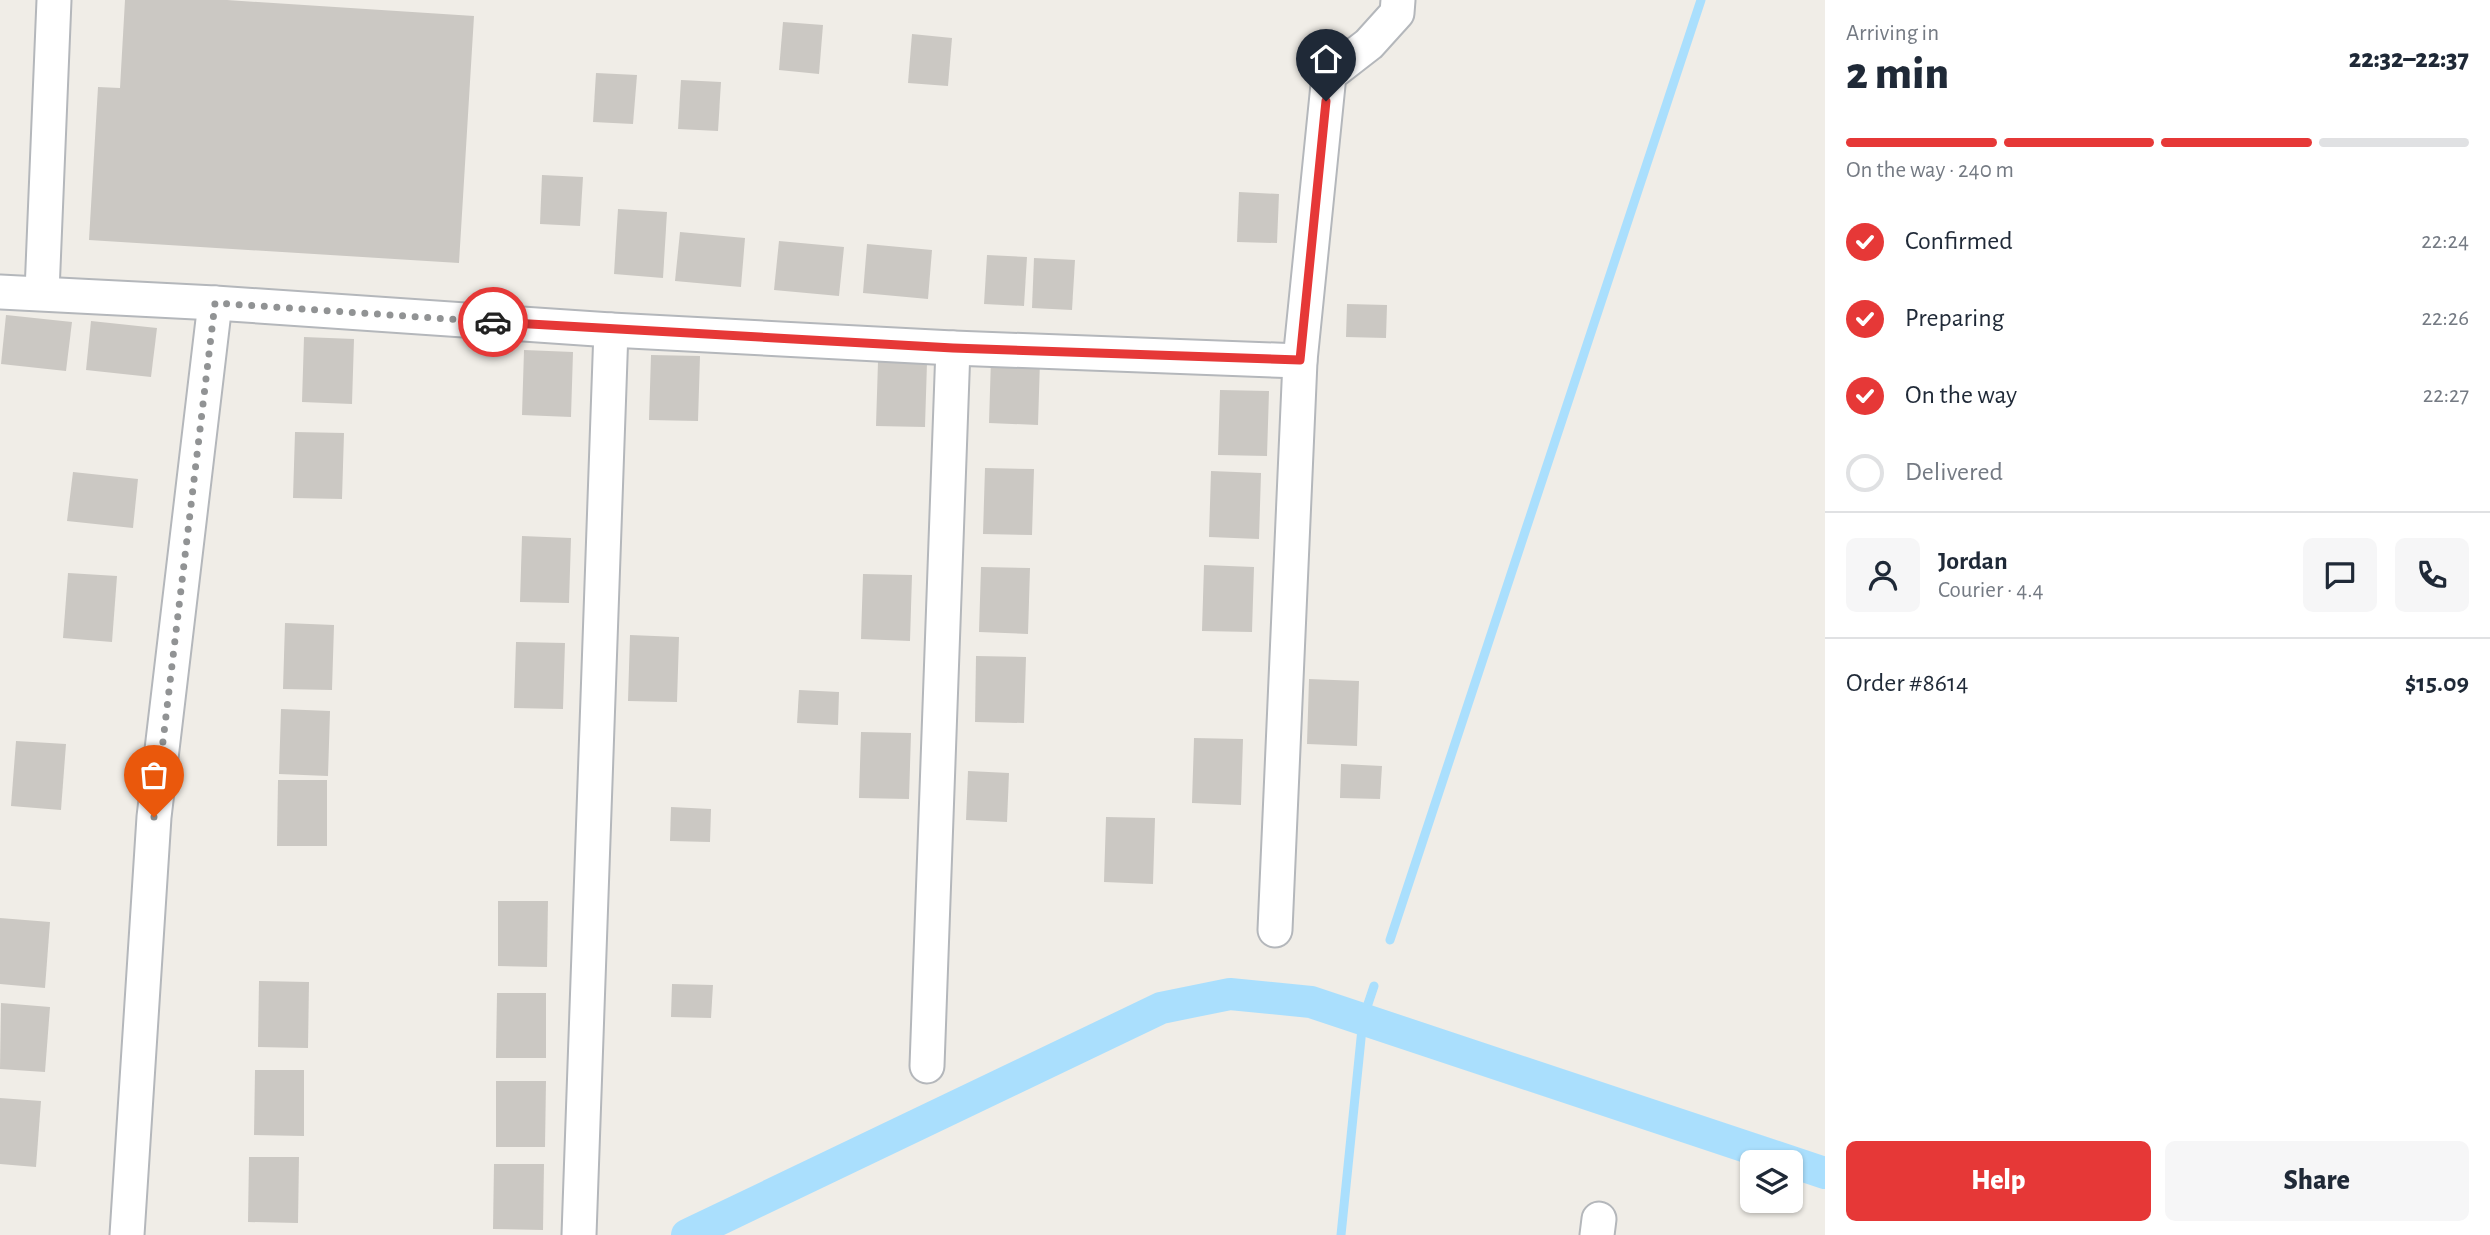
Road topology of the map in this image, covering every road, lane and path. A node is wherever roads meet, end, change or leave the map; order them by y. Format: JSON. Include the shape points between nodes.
{"nodes":[{"id":1,"x":54,"y":0,"type":"edge"},
{"id":2,"x":1398,"y":0,"type":"edge"},
{"id":3,"x":0,"y":292,"type":"edge"},
{"id":4,"x":42,"y":292,"type":"junction"},
{"id":5,"x":215,"y":303,"type":"junction"},
{"id":6,"x":611,"y":330,"type":"junction"},
{"id":7,"x":953,"y":348,"type":"junction"},
{"id":8,"x":1300,"y":360,"type":"junction"},
{"id":9,"x":1275,"y":930,"type":"dead end"},
{"id":10,"x":927,"y":1066,"type":"dead end"},
{"id":11,"x":127,"y":1235,"type":"edge"},
{"id":12,"x":579,"y":1235,"type":"edge"}],
"edges":[{"from":1,"to":4,"type":"street"},
{"from":2,"to":8,"type":"street","via":[[1397,13],[1369,44],[1329,75]]},
{"from":3,"to":4,"type":"street"},
{"from":4,"to":5,"type":"street"},
{"from":5,"to":6,"type":"street"},
{"from":5,"to":11,"type":"street","via":[[154,817]]},
{"from":6,"to":7,"type":"street"},
{"from":6,"to":12,"type":"street"},
{"from":7,"to":8,"type":"street"},
{"from":7,"to":10,"type":"street"},
{"from":8,"to":9,"type":"street"}]}
